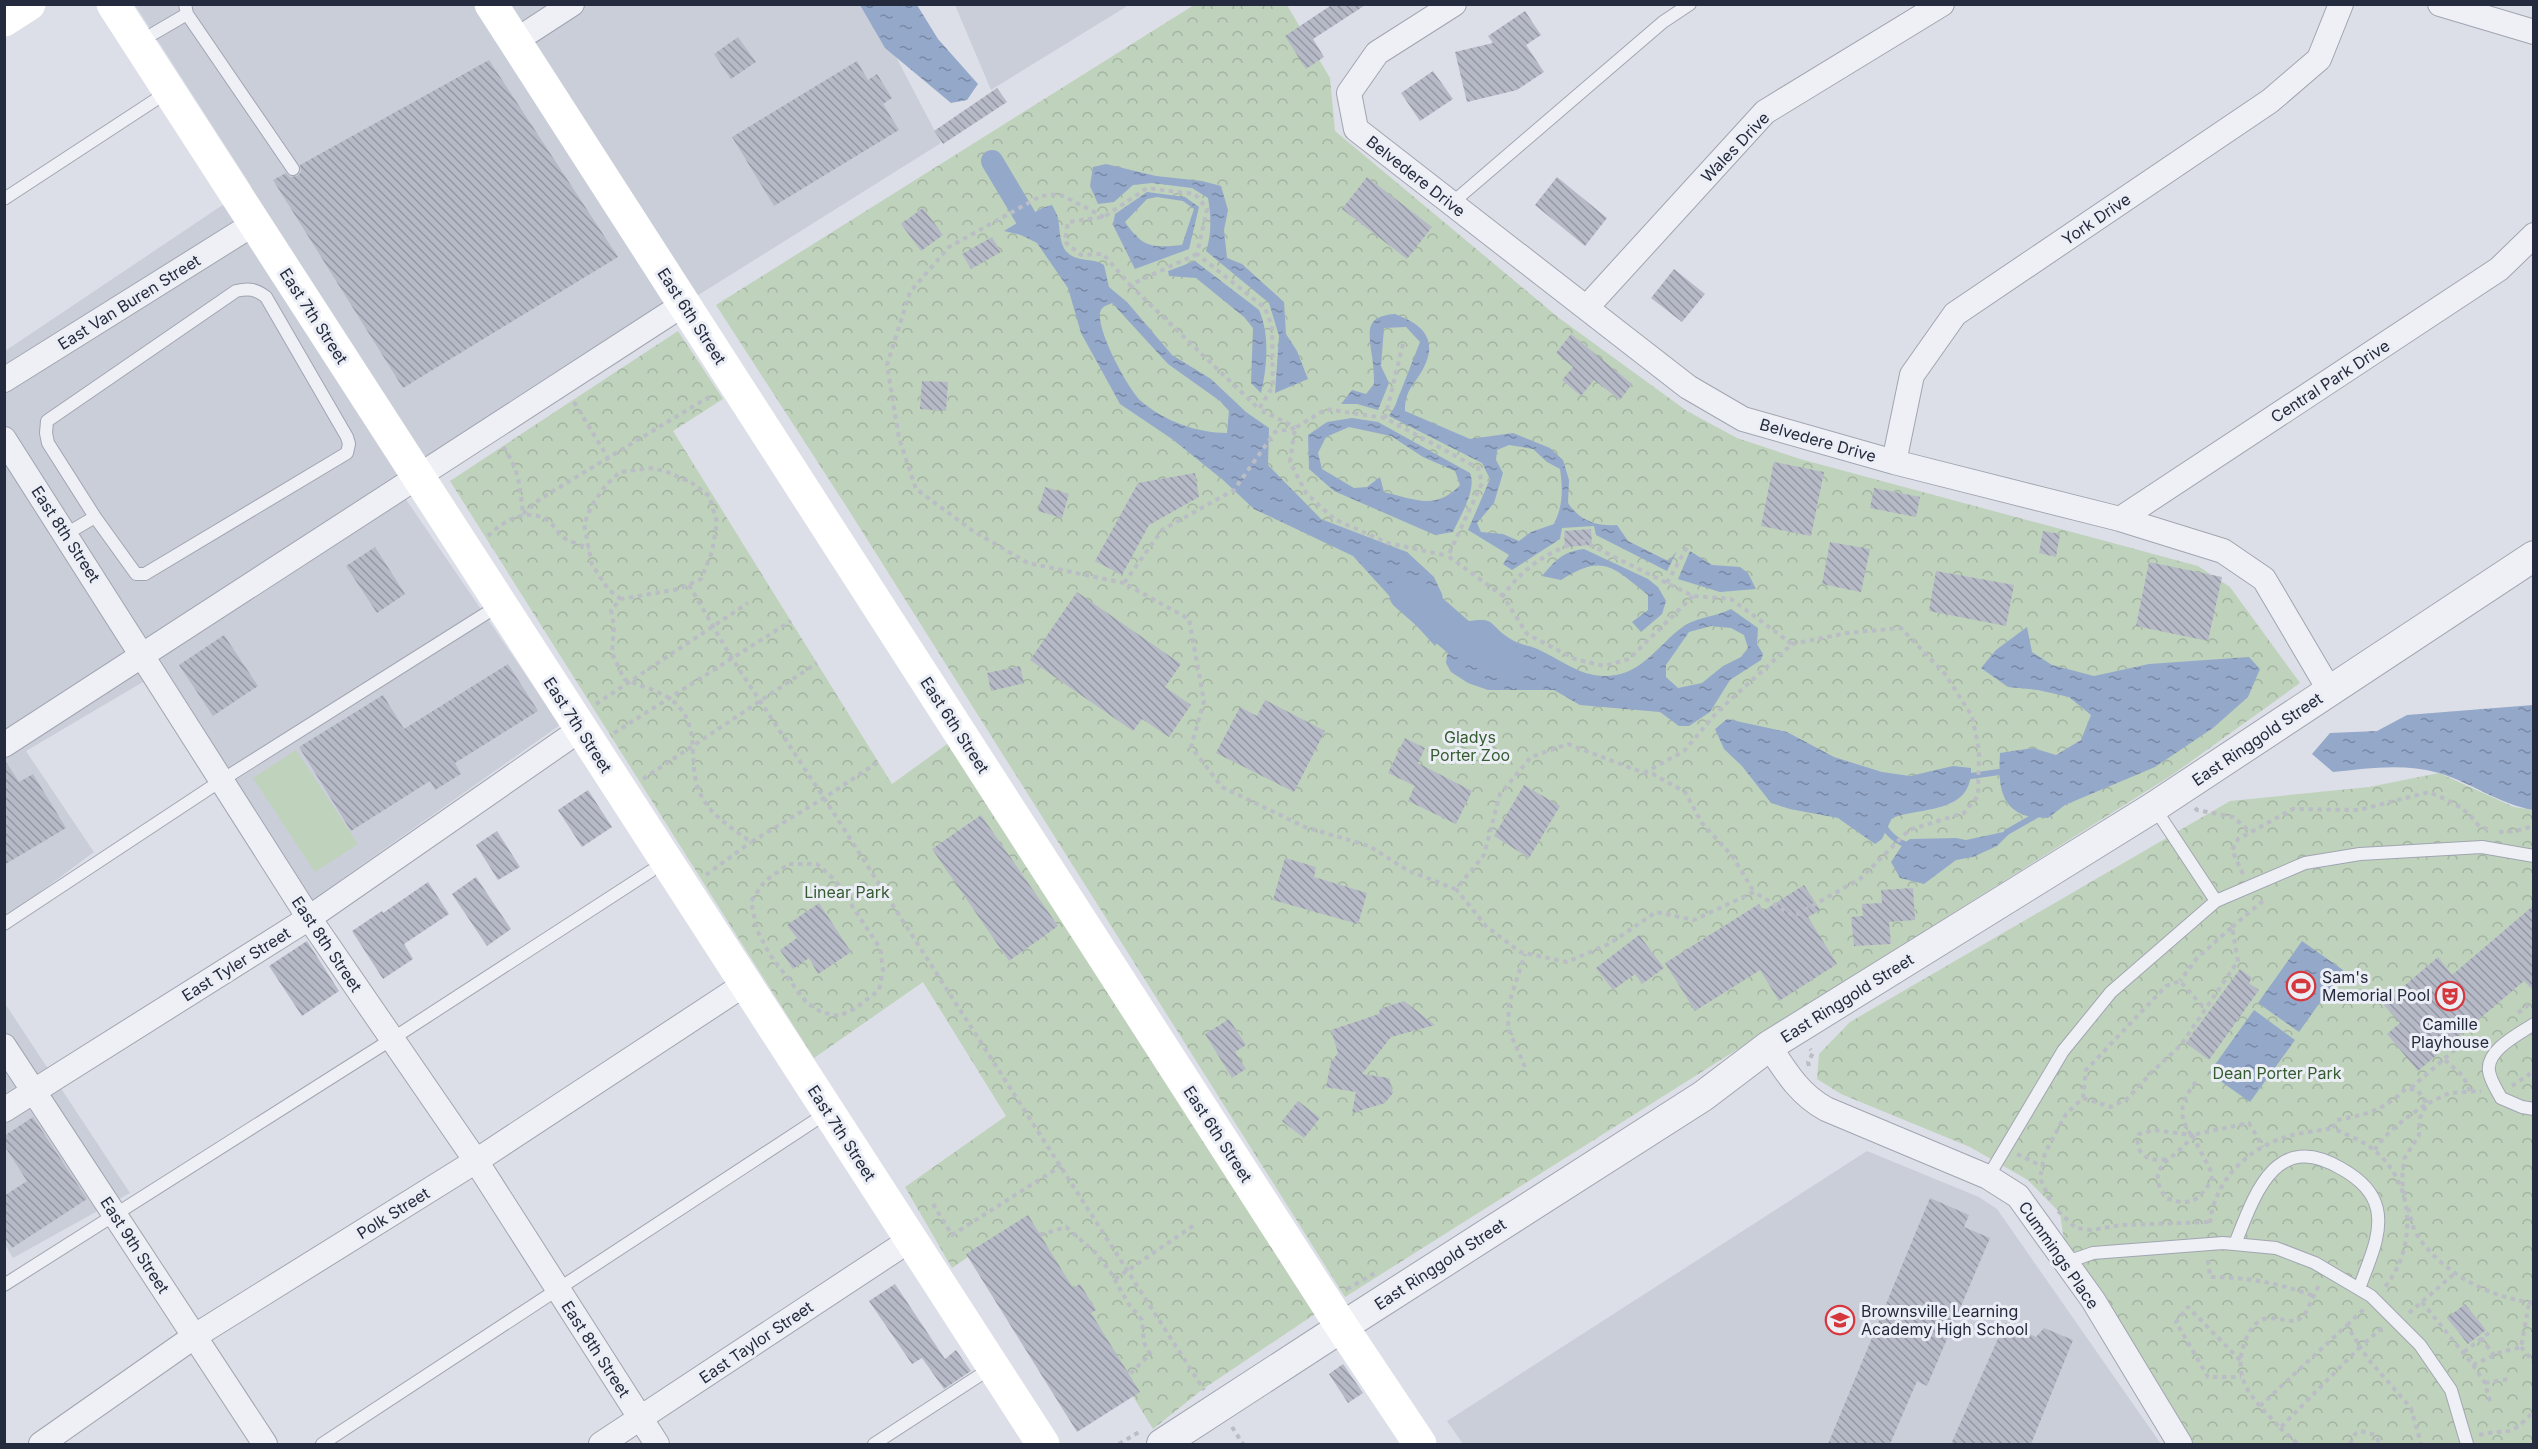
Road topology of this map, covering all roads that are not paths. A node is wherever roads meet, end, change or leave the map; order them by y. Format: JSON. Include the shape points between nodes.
{"nodes":[{"id":1,"x":29,"y":4,"type":"edge"},
{"id":2,"x":113,"y":4,"type":"edge"},
{"id":3,"x":491,"y":4,"type":"edge"},
{"id":4,"x":572,"y":4,"type":"edge"},
{"id":5,"x":1454,"y":4,"type":"edge"},
{"id":6,"x":1690,"y":4,"type":"edge"},
{"id":7,"x":1942,"y":4,"type":"edge"},
{"id":8,"x":2341,"y":4,"type":"edge"},
{"id":9,"x":2440,"y":4,"type":"edge"},
{"id":10,"x":186,"y":9,"type":"edge"},
{"id":11,"x":4,"y":20,"type":"edge"},
{"id":12,"x":2534,"y":32,"type":"edge"},
{"id":13,"x":515,"y":42,"type":"junction"},
{"id":14,"x":138,"y":43,"type":"junction"},
{"id":15,"x":169,"y":90,"type":"junction"},
{"id":16,"x":293,"y":169,"type":"dead end"},
{"id":17,"x":4,"y":199,"type":"edge"},
{"id":18,"x":1452,"y":203,"type":"junction"},
{"id":19,"x":255,"y":223,"type":"junction"},
{"id":20,"x":2534,"y":235,"type":"edge"},
{"id":21,"x":684,"y":304,"type":"junction"},
{"id":22,"x":1587,"y":307,"type":"junction"},
{"id":23,"x":4,"y":380,"type":"edge"},
{"id":24,"x":4,"y":439,"type":"edge"},
{"id":25,"x":1894,"y":462,"type":"junction"},
{"id":26,"x":418,"y":478,"type":"junction"},
{"id":27,"x":95,"y":517,"type":"junction"},
{"id":28,"x":2120,"y":519,"type":"junction"},
{"id":29,"x":66,"y":534,"type":"junction"},
{"id":30,"x":2534,"y":556,"type":"edge"},
{"id":31,"x":501,"y":604,"type":"junction"},
{"id":32,"x":143,"y":653,"type":"junction"},
{"id":33,"x":2330,"y":691,"type":"junction"},
{"id":34,"x":594,"y":724,"type":"junction"},
{"id":35,"x":4,"y":745,"type":"edge"},
{"id":36,"x":222,"y":780,"type":"junction"},
{"id":37,"x":2154,"y":807,"type":"junction"},
{"id":38,"x":2534,"y":856,"type":"edge"},
{"id":39,"x":651,"y":871,"type":"dead end"},
{"id":40,"x":2216,"y":901,"type":"junction"},
{"id":41,"x":309,"y":918,"type":"junction"},
{"id":42,"x":4,"y":924,"type":"edge"},
{"id":43,"x":745,"y":984,"type":"junction"},
{"id":44,"x":2534,"y":1024,"type":"edge"},
{"id":45,"x":392,"y":1039,"type":"junction"},
{"id":46,"x":4,"y":1046,"type":"edge"},
{"id":47,"x":1769,"y":1046,"type":"junction"},
{"id":48,"x":33,"y":1091,"type":"junction"},
{"id":49,"x":2534,"y":1109,"type":"edge"},
{"id":50,"x":4,"y":1110,"type":"edge"},
{"id":51,"x":828,"y":1112,"type":"junction"},
{"id":52,"x":476,"y":1161,"type":"junction"},
{"id":53,"x":1988,"y":1177,"type":"junction"},
{"id":54,"x":114,"y":1214,"type":"junction"},
{"id":55,"x":910,"y":1240,"type":"junction"},
{"id":56,"x":2235,"y":1244,"type":"junction"},
{"id":57,"x":2067,"y":1262,"type":"junction"},
{"id":58,"x":4,"y":1285,"type":"edge"},
{"id":59,"x":558,"y":1288,"type":"junction"},
{"id":60,"x":2359,"y":1289,"type":"junction"},
{"id":61,"x":1341,"y":1327,"type":"junction"},
{"id":62,"x":195,"y":1336,"type":"junction"},
{"id":63,"x":993,"y":1367,"type":"junction"},
{"id":64,"x":641,"y":1418,"type":"junction"},
{"id":65,"x":2467,"y":1441,"type":"edge"},
{"id":66,"x":41,"y":1444,"type":"edge"},
{"id":67,"x":265,"y":1444,"type":"edge"},
{"id":68,"x":322,"y":1444,"type":"edge"},
{"id":69,"x":601,"y":1444,"type":"edge"},
{"id":70,"x":657,"y":1444,"type":"edge"},
{"id":71,"x":874,"y":1444,"type":"edge"},
{"id":72,"x":1043,"y":1444,"type":"edge"},
{"id":73,"x":1162,"y":1444,"type":"edge"},
{"id":74,"x":1420,"y":1444,"type":"edge"},
{"id":75,"x":2180,"y":1444,"type":"edge"}],
"edges":[{"from":1,"to":11,"type":"main road"},
{"from":2,"to":14,"type":"main road","name":"East 7th Street"},
{"from":3,"to":13,"type":"main road","name":"East 6th Street"},
{"from":4,"to":13,"type":"street"},
{"from":5,"to":18,"type":"street","name":"Belvedere Drive","via":[[1377,53],[1348,93],[1356,129]]},
{"from":6,"to":18,"type":"lane","via":[[1663,22]]},
{"from":7,"to":22,"type":"street","name":"Wales Drive","via":[[1765,112]]},
{"from":8,"to":25,"type":"street","name":"York Drive","via":[[2319,59],[2270,101],[1955,314],[1912,375]]},
{"from":9,"to":12,"type":"street"},
{"from":10,"to":14,"type":"lane"},
{"from":10,"to":16,"type":"lane"},
{"from":13,"to":21,"type":"main road","name":"East 6th Street"},
{"from":14,"to":15,"type":"main road","name":"East 7th Street"},
{"from":15,"to":17,"type":"lane"},
{"from":15,"to":19,"type":"main road","name":"East 7th Street"},
{"from":18,"to":22,"type":"street","name":"Belvedere Drive"},
{"from":19,"to":23,"type":"street","name":"East Van Buren Street"},
{"from":19,"to":26,"type":"main road","name":"East 7th Street"},
{"from":20,"to":28,"type":"street","name":"Central Park Drive","via":[[2499,270]]},
{"from":21,"to":26,"type":"street"},
{"from":21,"to":61,"type":"main road","name":"East 6th Street"},
{"from":22,"to":25,"type":"street","name":"Belvedere Drive","via":[[1688,387],[1743,419]]},
{"from":24,"to":29,"type":"street","name":"East 8th Street"},
{"from":25,"to":28,"type":"street","name":"Belvedere Drive"},
{"from":26,"to":31,"type":"main road","name":"East 7th Street"},
{"from":26,"to":32,"type":"street"},
{"from":27,"to":27,"type":"lane","via":[[48,443],[47,421],[236,291],[259,291],[347,437],[347,453],[145,574],[136,574]]},
{"from":27,"to":29,"type":"lane"},
{"from":28,"to":33,"type":"street","name":"Belvedere Drive","via":[[2223,550],[2265,579]]},
{"from":29,"to":32,"type":"street","name":"East 8th Street"},
{"from":30,"to":33,"type":"street","name":"East Ringgold Street"},
{"from":31,"to":34,"type":"main road","name":"East 7th Street"},
{"from":31,"to":36,"type":"lane"},
{"from":32,"to":35,"type":"street"},
{"from":32,"to":36,"type":"street","name":"East 8th Street"},
{"from":33,"to":37,"type":"street","name":"East Ringgold Street"},
{"from":34,"to":41,"type":"street","name":"East Tyler Street"},
{"from":34,"to":43,"type":"main road","name":"East 7th Street"},
{"from":36,"to":41,"type":"street","name":"East 8th Street"},
{"from":36,"to":42,"type":"lane"},
{"from":37,"to":40,"type":"lane"},
{"from":37,"to":47,"type":"street","name":"East Ringgold Street"},
{"from":38,"to":40,"type":"lane","via":[[2482,848],[2360,854],[2305,863]]},
{"from":39,"to":45,"type":"lane"},
{"from":40,"to":53,"type":"lane","via":[[2111,992],[2063,1051]]},
{"from":41,"to":45,"type":"street","name":"East 8th Street"},
{"from":41,"to":48,"type":"street","name":"East Tyler Street"},
{"from":43,"to":51,"type":"main road","name":"East 7th Street"},
{"from":43,"to":52,"type":"street","name":"Polk Street"},
{"from":44,"to":49,"type":"lane","via":[[2502,1046],[2491,1059],[2489,1071],[2501,1098]]},
{"from":45,"to":52,"type":"street","name":"East 8th Street"},
{"from":45,"to":54,"type":"lane"},
{"from":46,"to":48,"type":"street","name":"East 9th Street"},
{"from":47,"to":53,"type":"street","name":"Cummings Place","via":[[1810,1100]]},
{"from":47,"to":61,"type":"street","name":"East Ringgold Street","via":[[1703,1096]]},
{"from":48,"to":50,"type":"street","name":"East Tyler Street"},
{"from":48,"to":54,"type":"street","name":"East 9th Street"},
{"from":51,"to":55,"type":"main road","name":"East 7th Street"},
{"from":51,"to":59,"type":"lane"},
{"from":52,"to":59,"type":"street","name":"East 8th Street"},
{"from":52,"to":62,"type":"street","name":"Polk Street"},
{"from":53,"to":57,"type":"street","name":"Cummings Place","via":[[2018,1196]]},
{"from":54,"to":58,"type":"lane"},
{"from":54,"to":62,"type":"street","name":"East 9th Street"},
{"from":55,"to":63,"type":"main road","name":"East 7th Street"},
{"from":55,"to":64,"type":"street","name":"East Taylor Street"},
{"from":56,"to":57,"type":"lane","via":[[2093,1253]]},
{"from":56,"to":60,"type":"lane","via":[[2276,1248],[2327,1269]]},
{"from":56,"to":60,"type":"lane","via":[[2264,1180],[2290,1158],[2307,1155],[2326,1159],[2354,1176],[2370,1193],[2377,1210],[2376,1240]]},
{"from":57,"to":75,"type":"street","name":"Cummings Place"},
{"from":59,"to":64,"type":"street","name":"East 8th Street"},
{"from":59,"to":68,"type":"lane"},
{"from":60,"to":65,"type":"lane","via":[[2420,1345],[2451,1390]]},
{"from":61,"to":73,"type":"street","name":"East Ringgold Street"},
{"from":61,"to":74,"type":"main road","name":"East 6th Street"},
{"from":62,"to":66,"type":"street","name":"Polk Street"},
{"from":62,"to":67,"type":"street","name":"East 9th Street"},
{"from":63,"to":71,"type":"lane"},
{"from":63,"to":72,"type":"main road","name":"East 7th Street"},
{"from":64,"to":69,"type":"street","name":"East Taylor Street"},
{"from":64,"to":70,"type":"street","name":"East 8th Street"}]}
